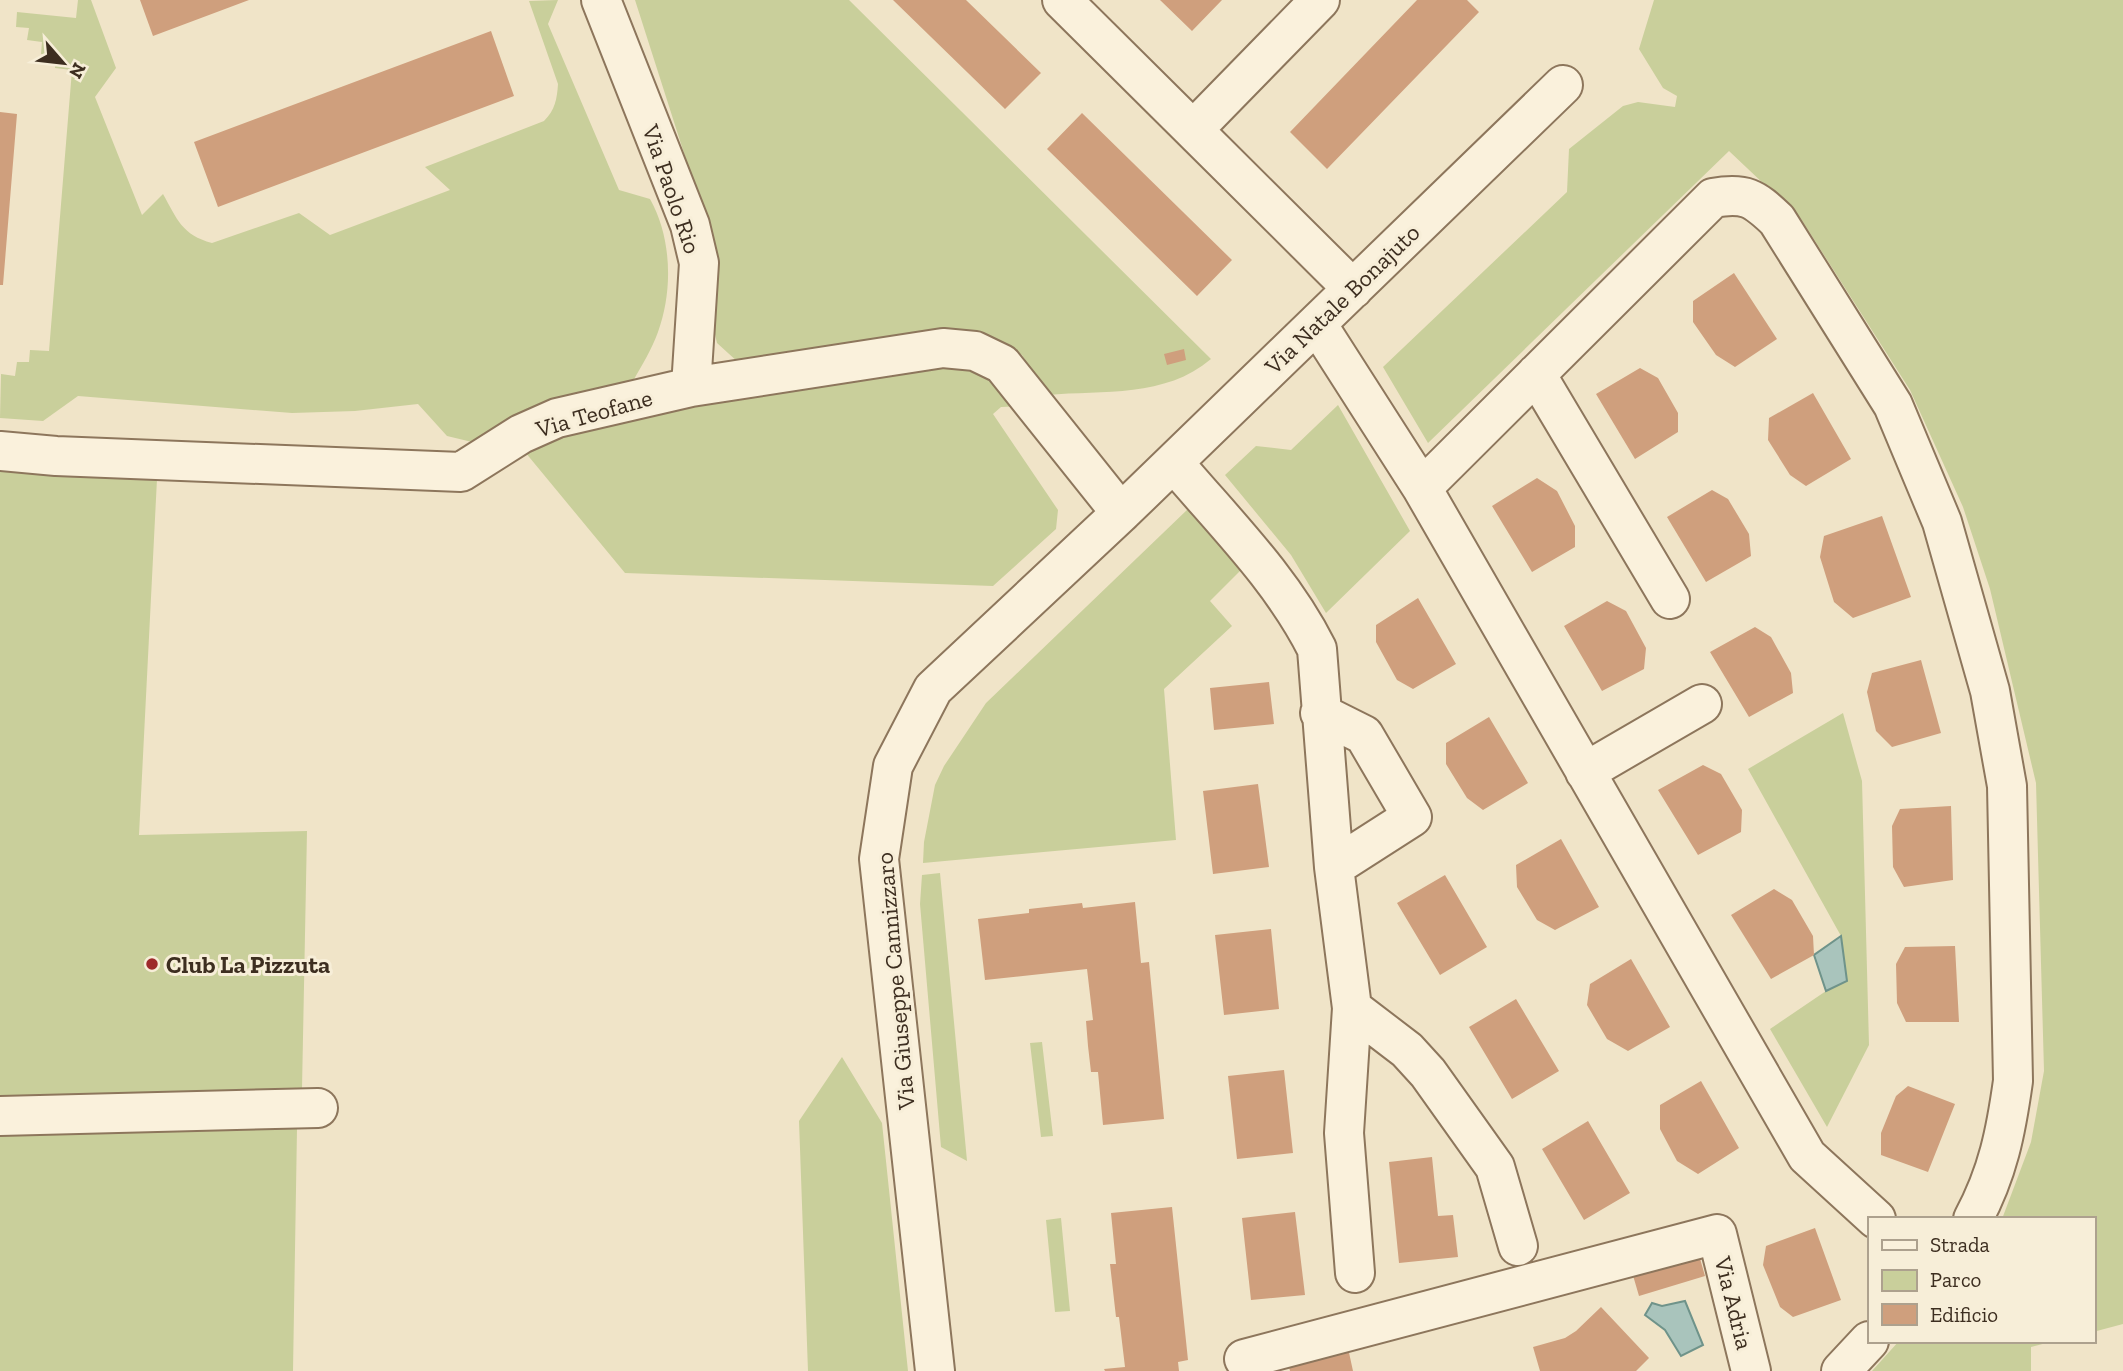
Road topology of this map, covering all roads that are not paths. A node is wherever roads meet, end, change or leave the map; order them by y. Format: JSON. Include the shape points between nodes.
{"nodes":[{"id":1,"x":601,"y":0,"type":"edge"},
{"id":2,"x":1062,"y":0,"type":"edge"},
{"id":3,"x":1320,"y":0,"type":"edge"},
{"id":4,"x":1563,"y":85,"type":"dead end"},
{"id":5,"x":1193,"y":130,"type":"junction"},
{"id":6,"x":1353,"y":289,"type":"junction"},
{"id":7,"x":1317,"y":324,"type":"junction"},
{"id":8,"x":1536,"y":374,"type":"junction"},
{"id":9,"x":691,"y":387,"type":"junction"},
{"id":10,"x":0,"y":451,"type":"edge"},
{"id":11,"x":1174,"y":463,"type":"junction"},
{"id":12,"x":1422,"y":488,"type":"junction"},
{"id":13,"x":1121,"y":513,"type":"junction"},
{"id":14,"x":1670,"y":599,"type":"dead end"},
{"id":15,"x":1702,"y":704,"type":"dead end"},
{"id":16,"x":1320,"y":713,"type":"junction"},
{"id":17,"x":1585,"y":772,"type":"junction"},
{"id":18,"x":1334,"y":867,"type":"junction"},
{"id":19,"x":1352,"y":1008,"type":"junction"},
{"id":20,"x":318,"y":1108,"type":"dead end"},
{"id":21,"x":0,"y":1116,"type":"edge"},
{"id":22,"x":1874,"y":1217,"type":"edge"},
{"id":23,"x":1974,"y":1217,"type":"edge"},
{"id":24,"x":1518,"y":1246,"type":"dead end"},
{"id":25,"x":1355,"y":1273,"type":"dead end"},
{"id":26,"x":1868,"y":1342,"type":"edge"},
{"id":27,"x":1244,"y":1359,"type":"dead end"},
{"id":28,"x":936,"y":1371,"type":"edge"},
{"id":29,"x":1751,"y":1371,"type":"edge"},
{"id":30,"x":1841,"y":1371,"type":"edge"}],
"edges":[{"from":1,"to":9,"type":"street","name":"Via Paolo Rio","via":[[690,225],[699,263]]},
{"from":2,"to":5,"type":"street"},
{"from":3,"to":5,"type":"street"},
{"from":4,"to":6,"type":"street","name":"Via Natale Bonajuto"},
{"from":5,"to":6,"type":"street"},
{"from":6,"to":7,"type":"street","name":"Via Natale Bonajuto"},
{"from":7,"to":11,"type":"street","name":"Via Natale Bonajuto"},
{"from":7,"to":12,"type":"street"},
{"from":8,"to":12,"type":"street"},
{"from":8,"to":14,"type":"street"},
{"from":8,"to":23,"type":"street","via":[[1713,198],[1734,194],[1758,202],[1777,220],[1893,405],[1942,522],[1990,691],[2007,786],[2013,1080],[1996,1169]]},
{"from":9,"to":10,"type":"street","name":"Via Teofane","via":[[556,418],[461,472]]},
{"from":9,"to":13,"type":"street","name":"Via Teofane","via":[[943,348],[975,351],[1002,364]]},
{"from":11,"to":13,"type":"street","name":"Via Natale Bonajuto"},
{"from":11,"to":16,"type":"street","via":[[1301,617],[1317,649]]},
{"from":12,"to":17,"type":"street"},
{"from":13,"to":28,"type":"street","name":"Via Giuseppe Cannizzaro","via":[[933,689],[893,766],[879,859]]},
{"from":15,"to":17,"type":"street"},
{"from":16,"to":18,"type":"street"},
{"from":16,"to":18,"type":"street","via":[[1364,735],[1412,817]]},
{"from":17,"to":22,"type":"street","via":[[1807,1156]]},
{"from":18,"to":19,"type":"street"},
{"from":19,"to":24,"type":"street","via":[[1429,1073],[1496,1167]]},
{"from":19,"to":25,"type":"street","via":[[1344,1133]]},
{"from":20,"to":21,"type":"street"},
{"from":26,"to":30,"type":"street"},
{"from":27,"to":29,"type":"street","name":"Via Adria","via":[[1717,1234]]}]}
